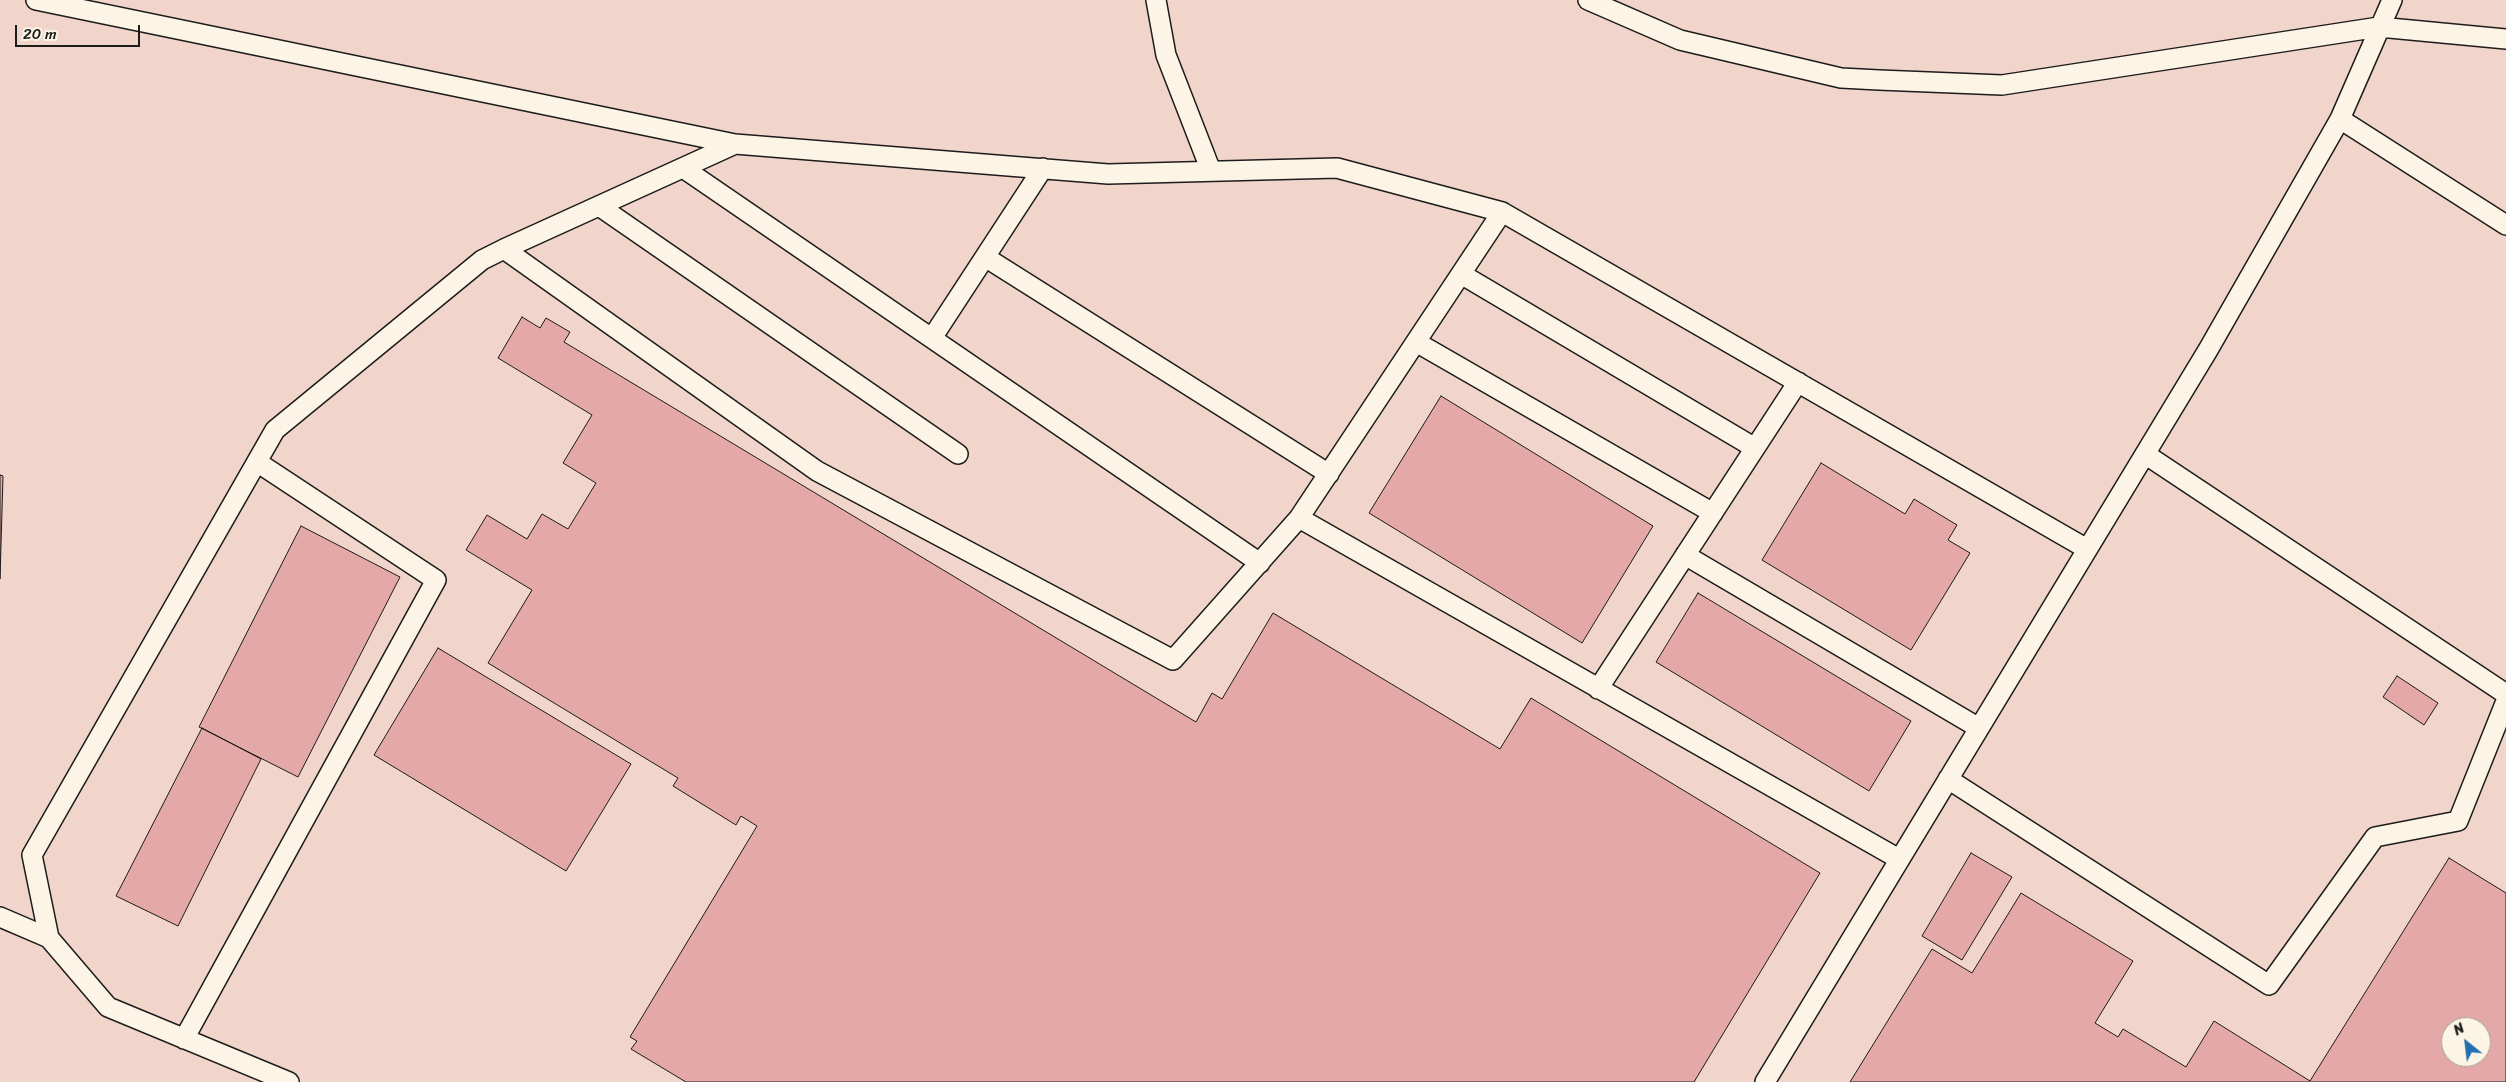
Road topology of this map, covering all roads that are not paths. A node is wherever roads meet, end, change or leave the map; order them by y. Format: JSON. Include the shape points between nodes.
{"nodes":[{"id":1,"x":36,"y":0,"type":"edge"},
{"id":2,"x":1156,"y":0,"type":"edge"},
{"id":3,"x":1588,"y":0,"type":"edge"},
{"id":4,"x":2392,"y":0,"type":"edge"},
{"id":5,"x":2378,"y":27,"type":"junction"},
{"id":6,"x":2506,"y":39,"type":"edge"},
{"id":7,"x":2340,"y":119,"type":"junction"},
{"id":8,"x":735,"y":144,"type":"junction"},
{"id":9,"x":683,"y":168,"type":"junction"},
{"id":10,"x":1043,"y":168,"type":"junction"},
{"id":11,"x":1211,"y":171,"type":"junction"},
{"id":12,"x":599,"y":206,"type":"junction"},
{"id":13,"x":1502,"y":212,"type":"junction"},
{"id":14,"x":2506,"y":225,"type":"edge"},
{"id":15,"x":504,"y":249,"type":"junction"},
{"id":16,"x":985,"y":257,"type":"junction"},
{"id":17,"x":1461,"y":274,"type":"junction"},
{"id":18,"x":932,"y":338,"type":"junction"},
{"id":19,"x":1416,"y":342,"type":"junction"},
{"id":20,"x":1798,"y":382,"type":"junction"},
{"id":21,"x":1755,"y":448,"type":"junction"},
{"id":22,"x":958,"y":454,"type":"dead end"},
{"id":23,"x":2145,"y":454,"type":"junction"},
{"id":24,"x":257,"y":462,"type":"junction"},
{"id":25,"x":1329,"y":474,"type":"junction"},
{"id":26,"x":1713,"y":512,"type":"junction"},
{"id":27,"x":1299,"y":518,"type":"junction"},
{"id":28,"x":2088,"y":549,"type":"junction"},
{"id":29,"x":1685,"y":555,"type":"junction"},
{"id":30,"x":1260,"y":563,"type":"junction"},
{"id":31,"x":1598,"y":689,"type":"junction"},
{"id":32,"x":2506,"y":694,"type":"edge"},
{"id":33,"x":2506,"y":701,"type":"edge"},
{"id":34,"x":1979,"y":728,"type":"junction"},
{"id":35,"x":1948,"y":779,"type":"junction"},
{"id":36,"x":1899,"y":859,"type":"junction"},
{"id":37,"x":0,"y":916,"type":"edge"},
{"id":38,"x":49,"y":938,"type":"junction"},
{"id":39,"x":184,"y":1039,"type":"junction"},
{"id":40,"x":289,"y":1082,"type":"edge"},
{"id":41,"x":1765,"y":1082,"type":"edge"}],
"edges":[{"from":1,"to":8,"type":"lane"},
{"from":2,"to":11,"type":"lane","via":[[1166,54]]},
{"from":3,"to":5,"type":"lane","via":[[1680,40],[1841,78],[2002,85]]},
{"from":4,"to":5,"type":"lane"},
{"from":5,"to":6,"type":"lane"},
{"from":5,"to":7,"type":"lane"},
{"from":7,"to":14,"type":"lane"},
{"from":7,"to":23,"type":"lane"},
{"from":8,"to":9,"type":"lane"},
{"from":8,"to":10,"type":"lane"},
{"from":9,"to":12,"type":"lane"},
{"from":9,"to":18,"type":"lane"},
{"from":10,"to":11,"type":"lane","via":[[1108,174]]},
{"from":10,"to":16,"type":"lane"},
{"from":11,"to":13,"type":"lane","via":[[1337,168]]},
{"from":12,"to":15,"type":"lane"},
{"from":12,"to":22,"type":"lane"},
{"from":13,"to":17,"type":"lane"},
{"from":13,"to":20,"type":"lane"},
{"from":15,"to":24,"type":"lane","via":[[482,260],[275,430]]},
{"from":15,"to":30,"type":"lane","via":[[817,471],[1173,660]]},
{"from":16,"to":18,"type":"lane"},
{"from":16,"to":25,"type":"lane"},
{"from":17,"to":19,"type":"lane"},
{"from":17,"to":21,"type":"lane"},
{"from":18,"to":30,"type":"lane"},
{"from":19,"to":25,"type":"lane"},
{"from":19,"to":26,"type":"lane"},
{"from":20,"to":21,"type":"lane"},
{"from":20,"to":28,"type":"lane"},
{"from":21,"to":26,"type":"lane"},
{"from":23,"to":28,"type":"lane"},
{"from":23,"to":32,"type":"lane"},
{"from":24,"to":38,"type":"lane","via":[[32,855]]},
{"from":24,"to":39,"type":"lane","via":[[436,580]]},
{"from":25,"to":27,"type":"lane"},
{"from":26,"to":29,"type":"lane"},
{"from":27,"to":30,"type":"lane"},
{"from":27,"to":31,"type":"lane"},
{"from":28,"to":34,"type":"lane"},
{"from":29,"to":31,"type":"lane"},
{"from":29,"to":34,"type":"lane"},
{"from":31,"to":36,"type":"lane"},
{"from":33,"to":35,"type":"lane","via":[[2458,821],[2375,837],[2269,985]]},
{"from":34,"to":35,"type":"lane"},
{"from":35,"to":36,"type":"lane"},
{"from":36,"to":41,"type":"lane"},
{"from":37,"to":38,"type":"lane"},
{"from":38,"to":39,"type":"lane","via":[[108,1007]]},
{"from":39,"to":40,"type":"lane"}]}
